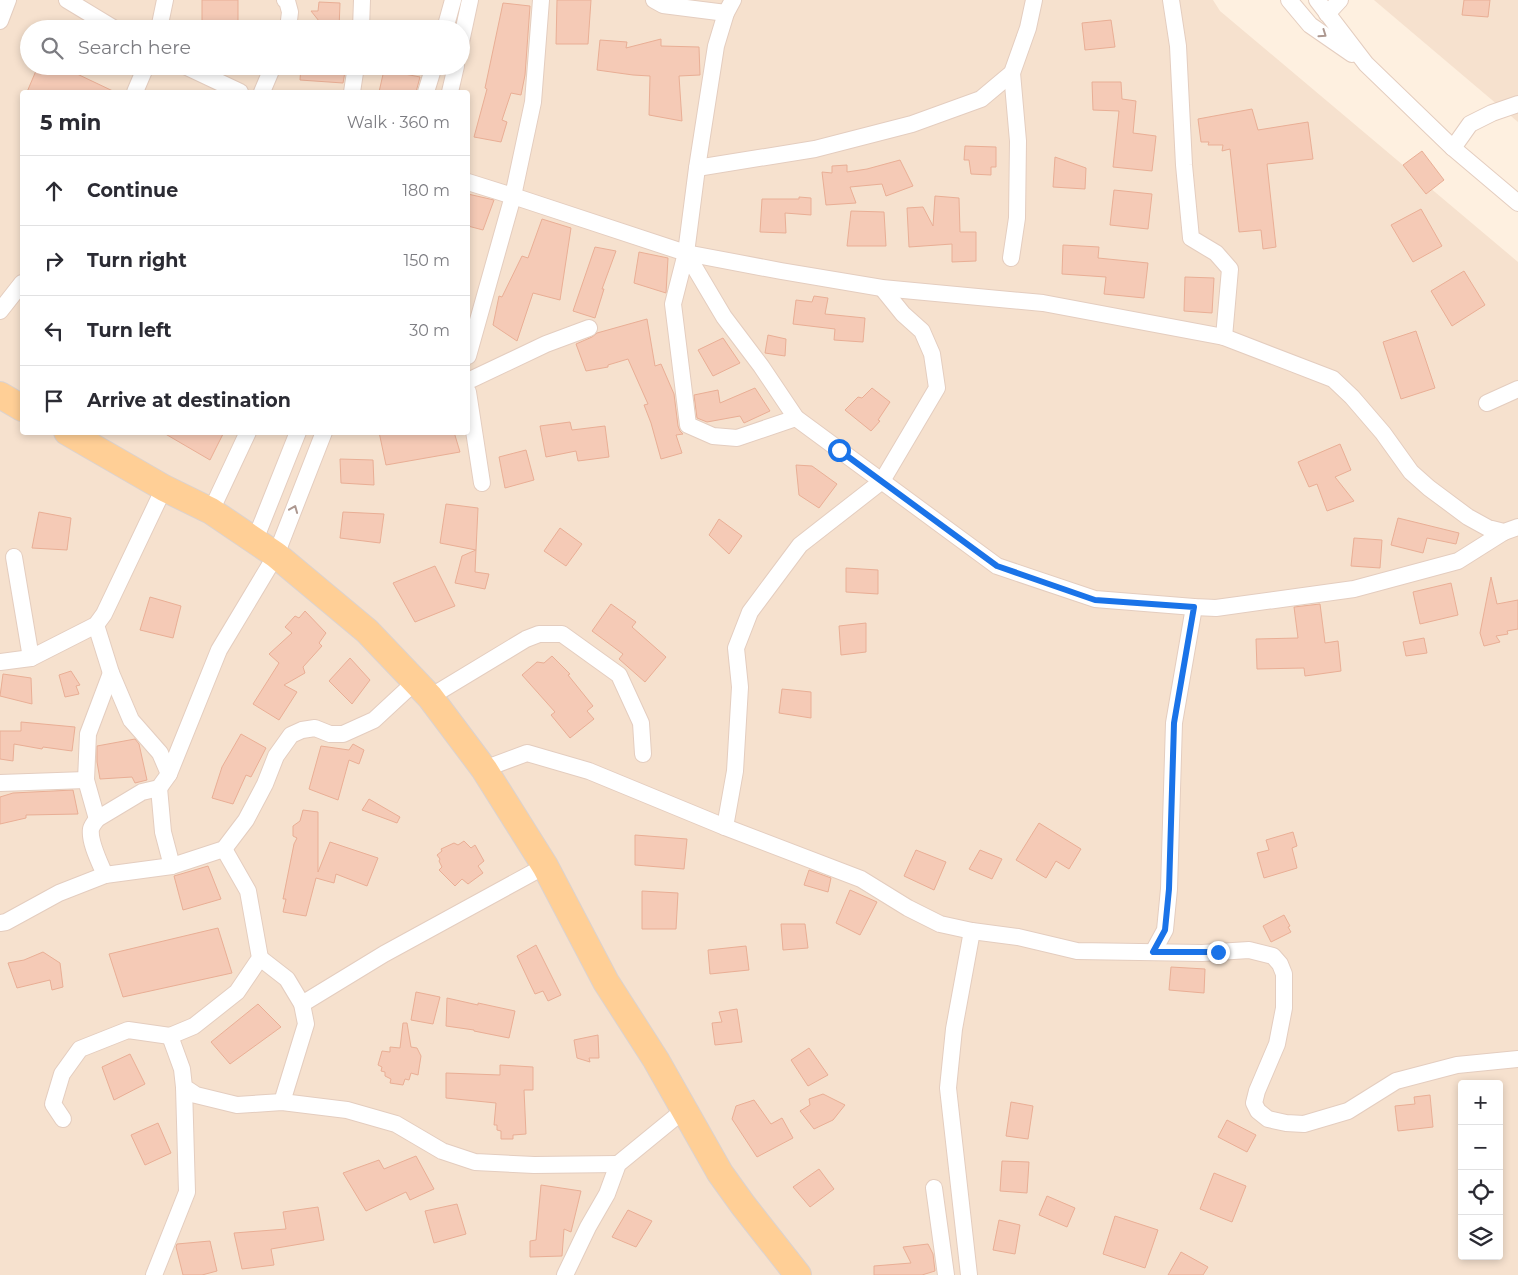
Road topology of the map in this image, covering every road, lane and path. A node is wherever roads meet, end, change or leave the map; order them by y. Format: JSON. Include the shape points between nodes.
{"nodes":[{"id":1,"x":8,"y":0,"type":"edge"},
{"id":2,"x":67,"y":0,"type":"edge"},
{"id":3,"x":165,"y":0,"type":"edge"},
{"id":4,"x":285,"y":0,"type":"edge"},
{"id":5,"x":362,"y":0,"type":"edge"},
{"id":6,"x":453,"y":0,"type":"edge"},
{"id":7,"x":470,"y":0,"type":"edge"},
{"id":8,"x":542,"y":0,"type":"edge"},
{"id":9,"x":654,"y":0,"type":"edge"},
{"id":10,"x":1034,"y":0,"type":"edge"},
{"id":11,"x":1171,"y":0,"type":"edge"},
{"id":12,"x":1289,"y":0,"type":"edge"},
{"id":13,"x":1317,"y":0,"type":"edge"},
{"id":14,"x":1340,"y":0,"type":"edge"},
{"id":15,"x":730,"y":7,"type":"edge"},
{"id":16,"x":1327,"y":14,"type":"junction"},
{"id":17,"x":100,"y":20,"type":"edge"},
{"id":18,"x":160,"y":20,"type":"edge"},
{"id":19,"x":289,"y":20,"type":"edge"},
{"id":20,"x":361,"y":20,"type":"edge"},
{"id":21,"x":447,"y":20,"type":"edge"},
{"id":22,"x":466,"y":20,"type":"edge"},
{"id":23,"x":0,"y":21,"type":"edge"},
{"id":24,"x":1366,"y":64,"type":"junction"},
{"id":25,"x":1012,"y":73,"type":"junction"},
{"id":26,"x":142,"y":75,"type":"edge"},
{"id":27,"x":204,"y":75,"type":"edge"},
{"id":28,"x":269,"y":75,"type":"edge"},
{"id":29,"x":355,"y":75,"type":"edge"},
{"id":30,"x":431,"y":75,"type":"edge"},
{"id":31,"x":454,"y":75,"type":"edge"},
{"id":32,"x":136,"y":90,"type":"edge"},
{"id":33,"x":236,"y":90,"type":"edge"},
{"id":34,"x":263,"y":90,"type":"edge"},
{"id":35,"x":352,"y":90,"type":"edge"},
{"id":36,"x":427,"y":90,"type":"edge"},
{"id":37,"x":450,"y":90,"type":"edge"},
{"id":38,"x":1518,"y":104,"type":"edge"},
{"id":39,"x":1452,"y":148,"type":"junction"},
{"id":40,"x":697,"y":168,"type":"junction"},
{"id":41,"x":470,"y":183,"type":"edge"},
{"id":42,"x":513,"y":196,"type":"junction"},
{"id":43,"x":1518,"y":203,"type":"edge"},
{"id":44,"x":686,"y":253,"type":"junction"},
{"id":45,"x":1012,"y":258,"type":"dead end"},
{"id":46,"x":20,"y":286,"type":"edge"},
{"id":47,"x":882,"y":288,"type":"junction"},
{"id":48,"x":0,"y":311,"type":"edge"},
{"id":49,"x":589,"y":328,"type":"dead end"},
{"id":50,"x":1224,"y":337,"type":"junction"},
{"id":51,"x":470,"y":349,"type":"edge"},
{"id":52,"x":470,"y":381,"type":"edge"},
{"id":53,"x":1518,"y":389,"type":"edge"},
{"id":54,"x":0,"y":395,"type":"edge"},
{"id":55,"x":1487,"y":403,"type":"dead end"},
{"id":56,"x":470,"y":405,"type":"edge"},
{"id":57,"x":20,"y":407,"type":"edge"},
{"id":58,"x":796,"y":418,"type":"junction"},
{"id":59,"x":72,"y":435,"type":"edge"},
{"id":60,"x":247,"y":435,"type":"edge"},
{"id":61,"x":297,"y":435,"type":"edge"},
{"id":62,"x":323,"y":435,"type":"edge"},
{"id":63,"x":882,"y":481,"type":"junction"},
{"id":64,"x":482,"y":483,"type":"dead end"},
{"id":65,"x":164,"y":488,"type":"junction"},
{"id":66,"x":211,"y":512,"type":"junction"},
{"id":67,"x":1511,"y":529,"type":"edge"},
{"id":68,"x":255,"y":540,"type":"junction"},
{"id":69,"x":276,"y":555,"type":"junction"},
{"id":70,"x":14,"y":557,"type":"dead end"},
{"id":71,"x":1194,"y":607,"type":"junction"},
{"id":72,"x":96,"y":625,"type":"junction"},
{"id":73,"x":31,"y":658,"type":"junction"},
{"id":74,"x":0,"y":662,"type":"edge"},
{"id":75,"x":111,"y":674,"type":"junction"},
{"id":76,"x":423,"y":690,"type":"junction"},
{"id":77,"x":643,"y":754,"type":"dead end"},
{"id":78,"x":484,"y":769,"type":"junction"},
{"id":79,"x":169,"y":774,"type":"junction"},
{"id":80,"x":86,"y":780,"type":"junction"},
{"id":81,"x":0,"y":783,"type":"edge"},
{"id":82,"x":159,"y":788,"type":"junction"},
{"id":83,"x":97,"y":819,"type":"junction"},
{"id":84,"x":725,"y":827,"type":"junction"},
{"id":85,"x":224,"y":849,"type":"junction"},
{"id":86,"x":172,"y":866,"type":"junction"},
{"id":87,"x":545,"y":866,"type":"junction"},
{"id":88,"x":105,"y":875,"type":"junction"},
{"id":89,"x":0,"y":923,"type":"edge"},
{"id":90,"x":972,"y":931,"type":"junction"},
{"id":91,"x":1153,"y":952,"type":"junction"},
{"id":92,"x":260,"y":958,"type":"junction"},
{"id":93,"x":302,"y":1004,"type":"junction"},
{"id":94,"x":170,"y":1036,"type":"junction"},
{"id":95,"x":1518,"y":1059,"type":"edge"},
{"id":96,"x":184,"y":1087,"type":"junction"},
{"id":97,"x":282,"y":1102,"type":"junction"},
{"id":98,"x":684,"y":1110,"type":"junction"},
{"id":99,"x":63,"y":1119,"type":"dead end"},
{"id":100,"x":618,"y":1164,"type":"junction"},
{"id":101,"x":934,"y":1188,"type":"dead end"},
{"id":102,"x":154,"y":1275,"type":"edge"},
{"id":103,"x":565,"y":1275,"type":"edge"},
{"id":104,"x":798,"y":1275,"type":"edge"},
{"id":105,"x":946,"y":1275,"type":"edge"},
{"id":106,"x":969,"y":1275,"type":"edge"}],
"edges":[{"from":1,"to":23,"type":"street"},
{"from":2,"to":17,"type":"street"},
{"from":3,"to":18,"type":"street"},
{"from":4,"to":19,"type":"street","via":[[290,12]]},
{"from":5,"to":20,"type":"street"},
{"from":6,"to":21,"type":"street"},
{"from":7,"to":22,"type":"street"},
{"from":8,"to":42,"type":"street","via":[[532,102]]},
{"from":9,"to":15,"type":"street","via":[[663,5]]},
{"from":10,"to":25,"type":"street"},
{"from":11,"to":50,"type":"street","via":[[1178,46],[1190,238],[1216,253],[1230,269]]},
{"from":12,"to":24,"type":"street","one_way":true,"via":[[1310,25]]},
{"from":13,"to":16,"type":"street"},
{"from":14,"to":16,"type":"street"},
{"from":15,"to":40,"type":"street","via":[[716,46]]},
{"from":16,"to":24,"type":"street"},
{"from":24,"to":39,"type":"street"},
{"from":25,"to":40,"type":"street","via":[[981,99],[912,124],[815,149]]},
{"from":25,"to":45,"type":"street","via":[[1018,151],[1017,218]]},
{"from":26,"to":32,"type":"street"},
{"from":27,"to":33,"type":"street"},
{"from":28,"to":34,"type":"street"},
{"from":29,"to":35,"type":"street"},
{"from":30,"to":36,"type":"street"},
{"from":31,"to":37,"type":"street"},
{"from":38,"to":39,"type":"street","via":[[1470,124]]},
{"from":39,"to":43,"type":"street"},
{"from":40,"to":44,"type":"street"},
{"from":41,"to":42,"type":"street"},
{"from":42,"to":44,"type":"street"},
{"from":42,"to":51,"type":"street"},
{"from":44,"to":47,"type":"street"},
{"from":44,"to":58,"type":"street","via":[[724,317]]},
{"from":44,"to":58,"type":"street","via":[[673,304],[688,425],[713,436],[737,438]]},
{"from":46,"to":48,"type":"street"},
{"from":47,"to":50,"type":"street","via":[[1043,303]]},
{"from":47,"to":63,"type":"street","via":[[922,331],[932,354],[936,388]]},
{"from":49,"to":52,"type":"street","via":[[546,344]]},
{"from":50,"to":67,"type":"street","via":[[1333,379],[1383,433],[1412,472],[1468,518],[1488,528]]},
{"from":53,"to":55,"type":"street"},
{"from":54,"to":57,"type":"main road"},
{"from":56,"to":64,"type":"street"},
{"from":58,"to":63,"type":"street"},
{"from":59,"to":65,"type":"main road"},
{"from":60,"to":66,"type":"street"},
{"from":61,"to":68,"type":"street"},
{"from":69,"to":62,"type":"street","one_way":true},
{"from":63,"to":71,"type":"street","via":[[997,566],[1095,600]]},
{"from":63,"to":84,"type":"street","via":[[800,545],[750,612],[736,648],[740,686],[735,771]]},
{"from":65,"to":66,"type":"main road"},
{"from":65,"to":72,"type":"street"},
{"from":66,"to":68,"type":"main road"},
{"from":67,"to":71,"type":"street","via":[[1458,561],[1354,590],[1216,608]]},
{"from":68,"to":69,"type":"main road"},
{"from":69,"to":76,"type":"main road","via":[[367,631]]},
{"from":69,"to":79,"type":"street","via":[[219,650]]},
{"from":70,"to":73,"type":"street"},
{"from":71,"to":91,"type":"street","via":[[1174,723],[1165,930]]},
{"from":72,"to":73,"type":"street"},
{"from":72,"to":75,"type":"street"},
{"from":73,"to":74,"type":"street"},
{"from":75,"to":79,"type":"street","via":[[131,720],[160,753]]},
{"from":75,"to":80,"type":"street","via":[[88,734]]},
{"from":76,"to":77,"type":"street","via":[[526,639],[539,634],[562,634],[619,675],[641,723]]},
{"from":76,"to":78,"type":"main road"},
{"from":76,"to":85,"type":"street","via":[[374,720],[343,734],[330,734],[314,728],[291,735],[276,756],[246,820]]},
{"from":78,"to":84,"type":"street","via":[[527,753],[589,771]]},
{"from":78,"to":87,"type":"main road"},
{"from":79,"to":82,"type":"street"},
{"from":80,"to":81,"type":"street"},
{"from":80,"to":83,"type":"street"},
{"from":82,"to":83,"type":"street","via":[[142,792]]},
{"from":82,"to":86,"type":"street","via":[[163,832]]},
{"from":83,"to":88,"type":"street","via":[[91,830],[92,839]]},
{"from":84,"to":90,"type":"street","via":[[861,879],[940,924]]},
{"from":85,"to":86,"type":"street"},
{"from":85,"to":92,"type":"street","via":[[248,891]]},
{"from":86,"to":88,"type":"street"},
{"from":87,"to":93,"type":"street","via":[[384,954]]},
{"from":87,"to":98,"type":"main road","via":[[606,982]]},
{"from":88,"to":89,"type":"street"},
{"from":90,"to":91,"type":"street","via":[[1018,937],[1077,951]]},
{"from":90,"to":106,"type":"street","via":[[954,1029],[948,1088]]},
{"from":91,"to":95,"type":"street","via":[[1248,950],[1273,956],[1280,964],[1284,974],[1284,1008],[1277,1044],[1254,1103],[1268,1119],[1304,1124],[1348,1111],[1396,1081],[1457,1065]]},
{"from":92,"to":93,"type":"street","via":[[287,979]]},
{"from":92,"to":94,"type":"street","via":[[237,992],[194,1026]]},
{"from":93,"to":97,"type":"street","via":[[306,1024]]},
{"from":94,"to":96,"type":"street","via":[[182,1069]]},
{"from":94,"to":99,"type":"street","via":[[128,1030],[80,1049],[62,1074],[53,1104]]},
{"from":96,"to":97,"type":"street","via":[[196,1095],[237,1105]]},
{"from":96,"to":102,"type":"street","via":[[187,1192]]},
{"from":97,"to":100,"type":"street","via":[[347,1110],[396,1124],[442,1151],[474,1162]]},
{"from":98,"to":100,"type":"street"},
{"from":98,"to":104,"type":"main road","via":[[720,1173]]},
{"from":100,"to":103,"type":"street","via":[[608,1194]]},
{"from":101,"to":105,"type":"street"}]}
